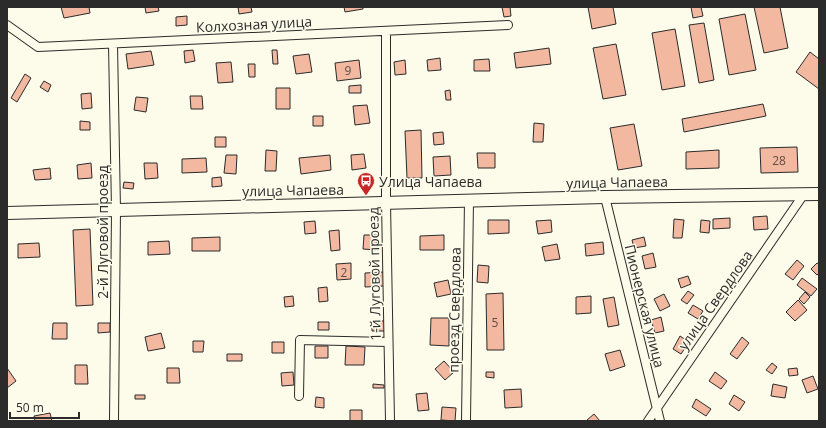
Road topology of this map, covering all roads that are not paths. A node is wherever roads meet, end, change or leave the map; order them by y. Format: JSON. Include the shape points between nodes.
{"nodes":[{"id":1,"x":7,"y":25,"type":"edge"},
{"id":2,"x":508,"y":25,"type":"dead end"},
{"id":3,"x":386,"y":30,"type":"junction"},
{"id":4,"x":113,"y":44,"type":"junction"},
{"id":5,"x":804,"y":194,"type":"junction"},
{"id":6,"x":819,"y":194,"type":"edge"},
{"id":7,"x":605,"y":197,"type":"junction"},
{"id":8,"x":469,"y":200,"type":"junction"},
{"id":9,"x":386,"y":203,"type":"junction"},
{"id":10,"x":116,"y":210,"type":"junction"},
{"id":11,"x":7,"y":213,"type":"edge"},
{"id":12,"x":388,"y":342,"type":"junction"},
{"id":13,"x":300,"y":396,"type":"dead end"},
{"id":14,"x":657,"y":408,"type":"junction"},
{"id":15,"x":114,"y":421,"type":"edge"},
{"id":16,"x":390,"y":421,"type":"edge"},
{"id":17,"x":466,"y":421,"type":"edge"},
{"id":18,"x":648,"y":421,"type":"edge"},
{"id":19,"x":660,"y":421,"type":"edge"}],
"edges":[{"from":1,"to":4,"type":"street","name":"Колхозная улица","via":[[38,47]]},
{"from":2,"to":3,"type":"street","name":"Колхозная улица"},
{"from":3,"to":4,"type":"street","name":"Колхозная улица"},
{"from":3,"to":9,"type":"street","name":"1-й Луговой проезд"},
{"from":4,"to":10,"type":"street","name":"2-й Луговой проезд"},
{"from":5,"to":6,"type":"street","name":"улица Чапаева"},
{"from":5,"to":7,"type":"street","name":"улица Чапаева"},
{"from":5,"to":14,"type":"street","name":"улица Свердлова"},
{"from":7,"to":8,"type":"street","name":"улица Чапаева"},
{"from":7,"to":14,"type":"street","name":"Пионерская улица"},
{"from":8,"to":9,"type":"street","name":"улица Чапаева"},
{"from":8,"to":17,"type":"street","name":"проезд Свердлова"},
{"from":9,"to":10,"type":"street","name":"улица Чапаева"},
{"from":9,"to":12,"type":"street","name":"1-й Луговой проезд"},
{"from":10,"to":11,"type":"street","name":"улица Чапаева"},
{"from":10,"to":15,"type":"street","name":"2-й Луговой проезд"},
{"from":12,"to":13,"type":"street","via":[[300,340]]},
{"from":12,"to":16,"type":"street","name":"1-й Луговой проезд"},
{"from":14,"to":18,"type":"street","name":"улица Свердлова"},
{"from":14,"to":19,"type":"street","name":"Пионерская улица"}]}
